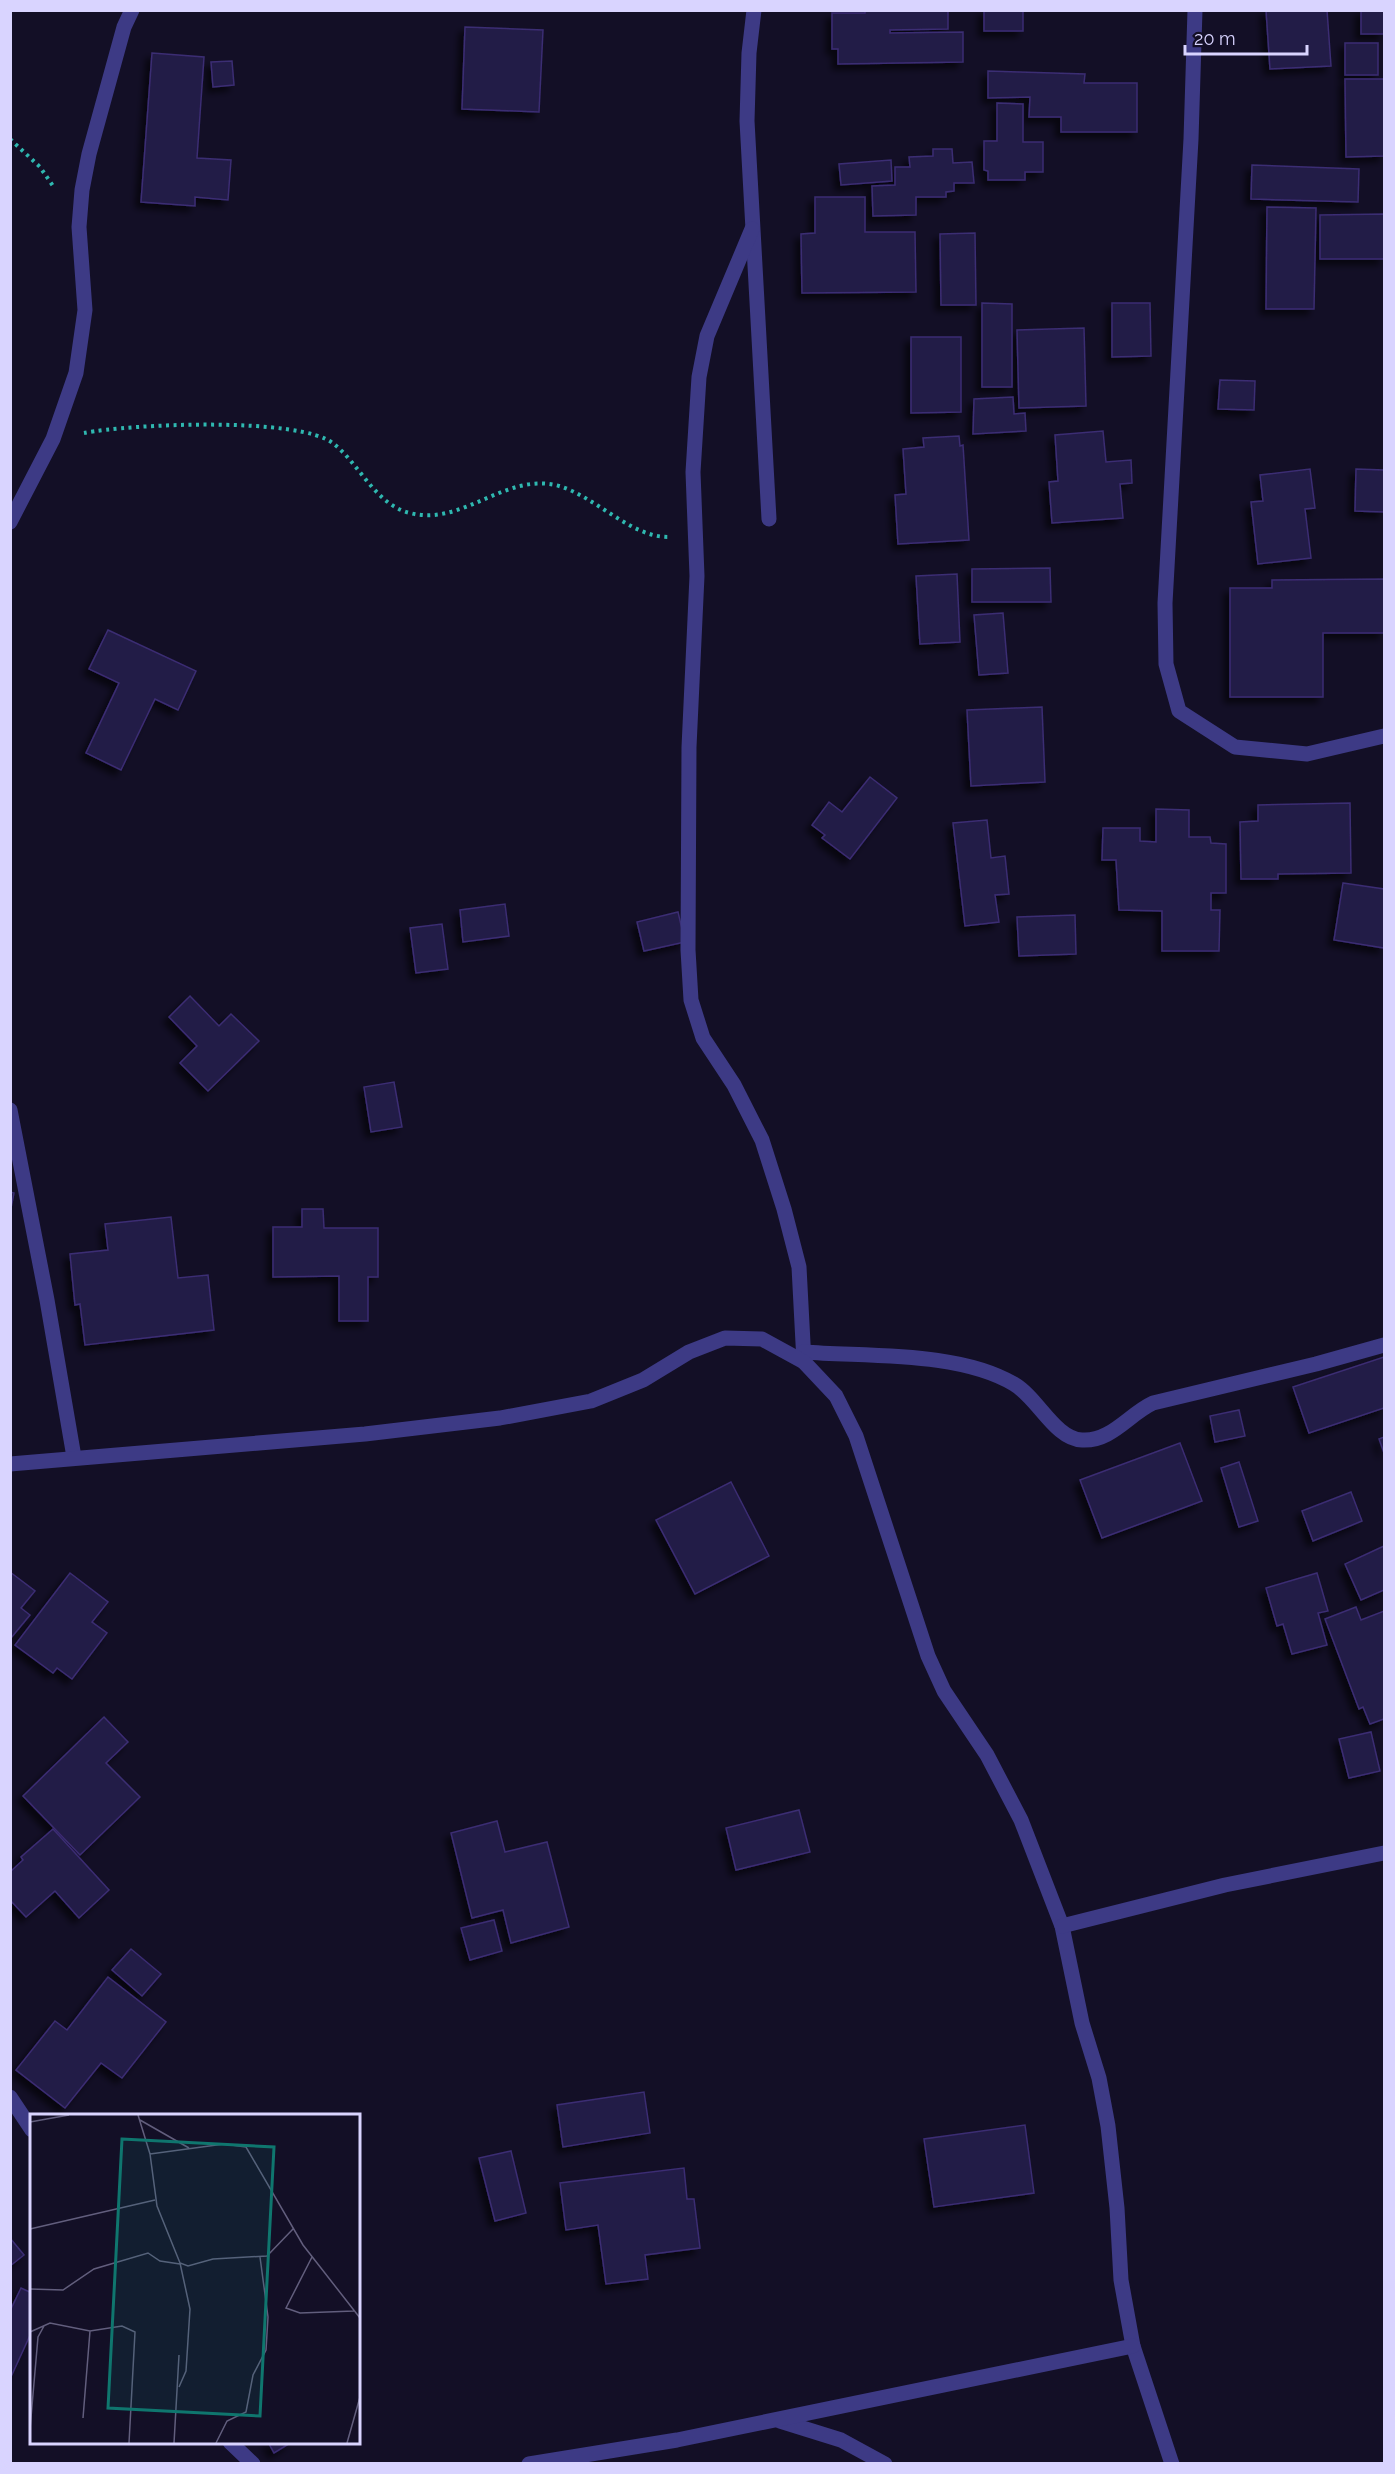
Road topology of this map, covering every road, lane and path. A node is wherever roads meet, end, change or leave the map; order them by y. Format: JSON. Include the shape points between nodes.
{"nodes":[{"id":1,"x":132,"y":10,"type":"edge"},
{"id":2,"x":754,"y":10,"type":"edge"},
{"id":3,"x":1194,"y":10,"type":"edge"},
{"id":4,"x":10,"y":139,"type":"edge"},
{"id":5,"x":79,"y":227,"type":"junction"},
{"id":6,"x":752,"y":229,"type":"junction"},
{"id":7,"x":53,"y":439,"type":"junction"},
{"id":8,"x":769,"y":519,"type":"dead end"},
{"id":9,"x":10,"y":522,"type":"edge"},
{"id":10,"x":696,"y":525,"type":"junction"},
{"id":11,"x":1384,"y":736,"type":"edge"},
{"id":12,"x":10,"y":1110,"type":"edge"},
{"id":13,"x":1384,"y":1344,"type":"edge"},
{"id":14,"x":804,"y":1357,"type":"junction"},
{"id":15,"x":74,"y":1457,"type":"junction"},
{"id":16,"x":10,"y":1464,"type":"edge"},
{"id":17,"x":1384,"y":1853,"type":"edge"},
{"id":18,"x":1062,"y":1926,"type":"junction"},
{"id":19,"x":10,"y":2097,"type":"edge"},
{"id":20,"x":30,"y":2127,"type":"edge"},
{"id":21,"x":1133,"y":2346,"type":"junction"},
{"id":22,"x":778,"y":2420,"type":"junction"},
{"id":23,"x":232,"y":2444,"type":"edge"},
{"id":24,"x":253,"y":2463,"type":"edge"},
{"id":25,"x":529,"y":2463,"type":"edge"},
{"id":26,"x":885,"y":2463,"type":"edge"},
{"id":27,"x":1172,"y":2463,"type":"edge"}],
"edges":[{"from":1,"to":5,"type":"street","via":[[88,154]]},
{"from":2,"to":6,"type":"street","via":[[748,53],[747,121]]},
{"from":3,"to":11,"type":"street","via":[[1191,139],[1165,603],[1166,664],[1179,711],[1235,747],[1307,754]]},
{"from":4,"to":5,"type":"path","via":[[40,167]]},
{"from":5,"to":7,"type":"street","via":[[84,334],[76,373]]},
{"from":6,"to":8,"type":"street"},
{"from":6,"to":10,"type":"street","via":[[707,336],[701,366],[694,448]]},
{"from":7,"to":9,"type":"street"},
{"from":7,"to":10,"type":"path","via":[[110,428],[259,425],[305,431],[333,443],[387,502],[410,513],[452,512],[511,488],[537,483],[573,491],[657,537],[681,534]]},
{"from":10,"to":14,"type":"street","via":[[689,747],[691,1000],[703,1038],[734,1085],[762,1140],[778,1189],[799,1267]]},
{"from":12,"to":15,"type":"street"},
{"from":13,"to":14,"type":"street","via":[[1153,1402],[1101,1438],[1081,1441],[1064,1435],[1032,1397],[991,1372],[919,1360]]},
{"from":14,"to":15,"type":"street","via":[[762,1339],[725,1338],[689,1352],[643,1380],[591,1401],[500,1418],[365,1434]]},
{"from":14,"to":18,"type":"street","via":[[836,1396],[856,1436],[928,1656],[945,1692],[987,1755],[1022,1820]]},
{"from":15,"to":16,"type":"street"},
{"from":17,"to":18,"type":"street","via":[[1226,1885]]},
{"from":18,"to":21,"type":"street","via":[[1108,2126],[1120,2280]]},
{"from":19,"to":20,"type":"street"},
{"from":21,"to":22,"type":"street"},
{"from":21,"to":27,"type":"street"},
{"from":22,"to":25,"type":"street"},
{"from":22,"to":26,"type":"street","via":[[840,2440]]},
{"from":23,"to":24,"type":"street"}]}
